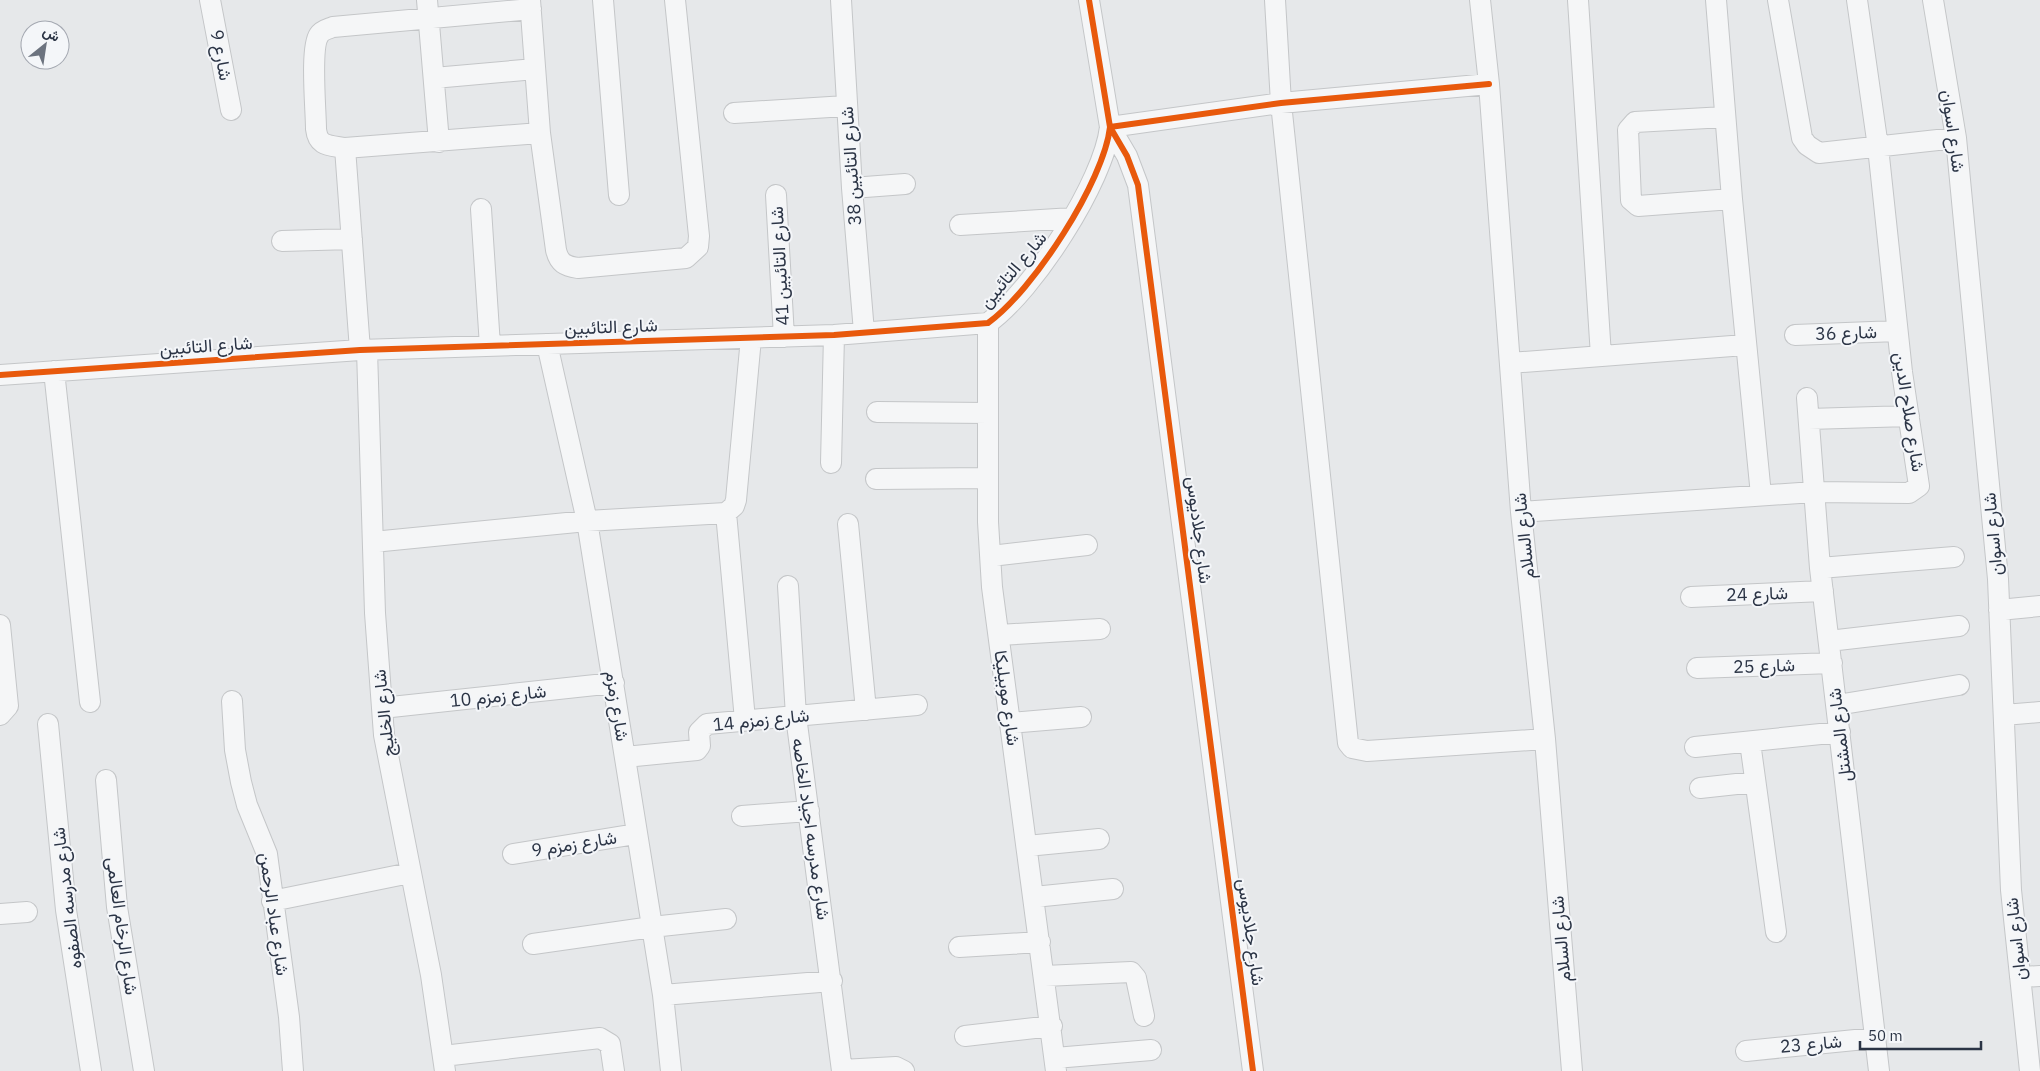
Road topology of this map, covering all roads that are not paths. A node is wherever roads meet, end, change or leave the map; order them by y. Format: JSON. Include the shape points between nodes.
{"nodes":[{"id":1,"x":210,"y":0,"type":"edge"},
{"id":2,"x":603,"y":0,"type":"edge"},
{"id":3,"x":675,"y":0,"type":"edge"},
{"id":4,"x":840,"y":0,"type":"edge"},
{"id":5,"x":1089,"y":0,"type":"edge"},
{"id":6,"x":1275,"y":0,"type":"edge"},
{"id":7,"x":1480,"y":0,"type":"edge"},
{"id":8,"x":1578,"y":0,"type":"edge"},
{"id":9,"x":1716,"y":0,"type":"edge"},
{"id":10,"x":1778,"y":0,"type":"edge"},
{"id":11,"x":1857,"y":0,"type":"edge"},
{"id":12,"x":1933,"y":0,"type":"edge"},
{"id":13,"x":531,"y":4,"type":"edge"},
{"id":14,"x":428,"y":9,"type":"edge"},
{"id":15,"x":535,"y":69,"type":"junction"},
{"id":16,"x":434,"y":78,"type":"junction"},
{"id":17,"x":1490,"y":84,"type":"junction"},
{"id":18,"x":1281,"y":103,"type":"junction"},
{"id":19,"x":846,"y":106,"type":"junction"},
{"id":20,"x":231,"y":110,"type":"dead end"},
{"id":21,"x":734,"y":113,"type":"dead end"},
{"id":22,"x":1725,"y":117,"type":"junction"},
{"id":23,"x":1110,"y":127,"type":"junction"},
{"id":24,"x":540,"y":133,"type":"junction"},
{"id":25,"x":1956,"y":138,"type":"junction"},
{"id":26,"x":439,"y":142,"type":"junction"},
{"id":27,"x":1878,"y":147,"type":"junction"},
{"id":28,"x":345,"y":148,"type":"junction"},
{"id":29,"x":905,"y":184,"type":"dead end"},
{"id":30,"x":852,"y":188,"type":"junction"},
{"id":31,"x":619,"y":195,"type":"dead end"},
{"id":32,"x":776,"y":195,"type":"dead end"},
{"id":33,"x":1732,"y":199,"type":"junction"},
{"id":34,"x":481,"y":209,"type":"dead end"},
{"id":35,"x":1073,"y":218,"type":"junction"},
{"id":36,"x":960,"y":225,"type":"dead end"},
{"id":37,"x":352,"y":239,"type":"junction"},
{"id":38,"x":282,"y":242,"type":"dead end"},
{"id":39,"x":988,"y":323,"type":"junction"},
{"id":40,"x":1897,"y":331,"type":"junction"},
{"id":41,"x":864,"y":332,"type":"junction"},
{"id":42,"x":1795,"y":334,"type":"dead end"},
{"id":43,"x":834,"y":336,"type":"junction"},
{"id":44,"x":784,"y":337,"type":"junction"},
{"id":45,"x":751,"y":338,"type":"junction"},
{"id":46,"x":547,"y":344,"type":"junction"},
{"id":47,"x":1745,"y":345,"type":"junction"},
{"id":48,"x":490,"y":346,"type":"junction"},
{"id":49,"x":364,"y":350,"type":"junction"},
{"id":50,"x":1600,"y":356,"type":"junction"},
{"id":51,"x":1510,"y":363,"type":"junction"},
{"id":52,"x":54,"y":371,"type":"junction"},
{"id":53,"x":0,"y":375,"type":"edge"},
{"id":54,"x":1807,"y":398,"type":"dead end"},
{"id":55,"x":877,"y":412,"type":"dead end"},
{"id":56,"x":988,"y":413,"type":"junction"},
{"id":57,"x":1909,"y":416,"type":"junction"},
{"id":58,"x":1809,"y":419,"type":"junction"},
{"id":59,"x":831,"y":463,"type":"dead end"},
{"id":60,"x":988,"y":478,"type":"junction"},
{"id":61,"x":876,"y":479,"type":"dead end"},
{"id":62,"x":1814,"y":492,"type":"junction"},
{"id":63,"x":1761,"y":496,"type":"junction"},
{"id":64,"x":1521,"y":512,"type":"junction"},
{"id":65,"x":726,"y":513,"type":"junction"},
{"id":66,"x":587,"y":521,"type":"junction"},
{"id":67,"x":848,"y":524,"type":"dead end"},
{"id":68,"x":373,"y":542,"type":"junction"},
{"id":69,"x":1087,"y":546,"type":"dead end"},
{"id":70,"x":991,"y":556,"type":"junction"},
{"id":71,"x":1954,"y":557,"type":"dead end"},
{"id":72,"x":1820,"y":568,"type":"junction"},
{"id":73,"x":788,"y":586,"type":"dead end"},
{"id":74,"x":1823,"y":592,"type":"junction"},
{"id":75,"x":1691,"y":597,"type":"dead end"},
{"id":76,"x":2040,"y":606,"type":"edge"},
{"id":77,"x":1999,"y":610,"type":"junction"},
{"id":78,"x":0,"y":625,"type":"edge"},
{"id":79,"x":1959,"y":626,"type":"dead end"},
{"id":80,"x":1100,"y":629,"type":"dead end"},
{"id":81,"x":999,"y":635,"type":"junction"},
{"id":82,"x":1829,"y":641,"type":"junction"},
{"id":83,"x":1832,"y":663,"type":"junction"},
{"id":84,"x":1697,"y":668,"type":"dead end"},
{"id":85,"x":614,"y":683,"type":"junction"},
{"id":86,"x":1960,"y":685,"type":"dead end"},
{"id":87,"x":232,"y":701,"type":"dead end"},
{"id":88,"x":90,"y":702,"type":"dead end"},
{"id":89,"x":917,"y":705,"type":"dead end"},
{"id":90,"x":1837,"y":705,"type":"junction"},
{"id":91,"x":382,"y":708,"type":"junction"},
{"id":92,"x":866,"y":710,"type":"junction"},
{"id":93,"x":2040,"y":712,"type":"edge"},
{"id":94,"x":0,"y":715,"type":"edge"},
{"id":95,"x":2004,"y":715,"type":"junction"},
{"id":96,"x":796,"y":716,"type":"junction"},
{"id":97,"x":1081,"y":717,"type":"dead end"},
{"id":98,"x":745,"y":720,"type":"junction"},
{"id":99,"x":1011,"y":723,"type":"junction"},
{"id":100,"x":48,"y":724,"type":"dead end"},
{"id":101,"x":1840,"y":732,"type":"junction"},
{"id":102,"x":1545,"y":739,"type":"junction"},
{"id":103,"x":1750,"y":742,"type":"junction"},
{"id":104,"x":1695,"y":747,"type":"dead end"},
{"id":105,"x":625,"y":757,"type":"junction"},
{"id":106,"x":106,"y":780,"type":"dead end"},
{"id":107,"x":1755,"y":782,"type":"junction"},
{"id":108,"x":1700,"y":788,"type":"dead end"},
{"id":109,"x":809,"y":811,"type":"junction"},
{"id":110,"x":742,"y":816,"type":"dead end"},
{"id":111,"x":636,"y":834,"type":"junction"},
{"id":112,"x":1099,"y":839,"type":"dead end"},
{"id":113,"x":1027,"y":846,"type":"junction"},
{"id":114,"x":512,"y":854,"type":"dead end"},
{"id":115,"x":410,"y":873,"type":"junction"},
{"id":116,"x":1113,"y":889,"type":"dead end"},
{"id":117,"x":1034,"y":897,"type":"junction"},
{"id":118,"x":272,"y":901,"type":"junction"},
{"id":119,"x":27,"y":912,"type":"dead end"},
{"id":120,"x":0,"y":914,"type":"edge"},
{"id":121,"x":726,"y":919,"type":"dead end"},
{"id":122,"x":652,"y":927,"type":"junction"},
{"id":123,"x":1776,"y":932,"type":"dead end"},
{"id":124,"x":1040,"y":942,"type":"junction"},
{"id":125,"x":533,"y":944,"type":"dead end"},
{"id":126,"x":959,"y":947,"type":"dead end"},
{"id":127,"x":1045,"y":976,"type":"junction"},
{"id":128,"x":2040,"y":976,"type":"edge"},
{"id":129,"x":2020,"y":977,"type":"junction"},
{"id":130,"x":832,"y":980,"type":"junction"},
{"id":131,"x":663,"y":995,"type":"junction"},
{"id":132,"x":1144,"y":1016,"type":"dead end"},
{"id":133,"x":1052,"y":1026,"type":"junction"},
{"id":134,"x":965,"y":1036,"type":"dead end"},
{"id":135,"x":1875,"y":1038,"type":"junction"},
{"id":136,"x":1151,"y":1050,"type":"dead end"},
{"id":137,"x":1746,"y":1051,"type":"dead end"},
{"id":138,"x":444,"y":1064,"type":"edge"},
{"id":139,"x":1056,"y":1065,"type":"edge"},
{"id":140,"x":842,"y":1070,"type":"edge"},
{"id":141,"x":90,"y":1071,"type":"edge"},
{"id":142,"x":144,"y":1071,"type":"edge"},
{"id":143,"x":293,"y":1071,"type":"edge"},
{"id":144,"x":614,"y":1071,"type":"edge"},
{"id":145,"x":671,"y":1071,"type":"edge"},
{"id":146,"x":904,"y":1071,"type":"edge"},
{"id":147,"x":1253,"y":1071,"type":"edge"},
{"id":148,"x":1572,"y":1071,"type":"edge"},
{"id":149,"x":1879,"y":1071,"type":"edge"},
{"id":150,"x":2030,"y":1071,"type":"edge"}],
"edges":[{"from":1,"to":20,"type":"street","name":"شارع 9"},
{"from":2,"to":31,"type":"street"},
{"from":3,"to":24,"type":"street","via":[[699,236],[694,253],[686,258],[578,268],[563,264],[556,250]]},
{"from":4,"to":19,"type":"street","name":"شارع التائبين 38"},
{"from":5,"to":23,"type":"street","name":"شارع جلاديوس"},
{"from":6,"to":18,"type":"street"},
{"from":7,"to":17,"type":"street","name":"شارع السلام"},
{"from":8,"to":50,"type":"street"},
{"from":9,"to":22,"type":"street"},
{"from":10,"to":27,"type":"street","via":[[1801,131],[1807,145],[1819,153]]},
{"from":11,"to":27,"type":"street","name":"شارع صلاح الدين"},
{"from":12,"to":25,"type":"street","name":"شارع اسوان"},
{"from":13,"to":14,"type":"street"},
{"from":13,"to":15,"type":"street"},
{"from":14,"to":16,"type":"street"},
{"from":14,"to":28,"type":"street","via":[[333,27],[319,35],[315,52],[317,138],[322,144]]},
{"from":15,"to":16,"type":"street"},
{"from":15,"to":24,"type":"street"},
{"from":16,"to":26,"type":"street"},
{"from":17,"to":18,"type":"street"},
{"from":17,"to":51,"type":"street","name":"شارع السلام"},
{"from":18,"to":23,"type":"street"},
{"from":18,"to":102,"type":"street","via":[[1348,742],[1352,748],[1367,751]]},
{"from":19,"to":21,"type":"street"},
{"from":19,"to":30,"type":"street","name":"شارع التائبين 38"},
{"from":22,"to":33,"type":"street"},
{"from":22,"to":33,"type":"street","via":[[1635,122],[1630,125],[1631,200],[1638,206]]},
{"from":23,"to":35,"type":"street","name":"شارع التائبين","via":[[1102,163]]},
{"from":23,"to":147,"type":"street","name":"شارع جلاديوس","via":[[1127,156],[1138,185]]},
{"from":24,"to":26,"type":"street"},
{"from":25,"to":27,"type":"street"},
{"from":25,"to":77,"type":"street","name":"شارع اسوان"},
{"from":26,"to":28,"type":"street"},
{"from":27,"to":40,"type":"street","name":"شارع صلاح الدين"},
{"from":28,"to":37,"type":"street","name":"شارع الخليج"},
{"from":29,"to":30,"type":"street"},
{"from":30,"to":41,"type":"street","name":"شارع التائبين 38"},
{"from":32,"to":44,"type":"street","name":"شارع التائبين 41"},
{"from":33,"to":47,"type":"street"},
{"from":34,"to":48,"type":"street"},
{"from":35,"to":36,"type":"street"},
{"from":35,"to":39,"type":"street","name":"شارع التائبين","via":[[1019,293],[1000,315]]},
{"from":37,"to":38,"type":"street"},
{"from":37,"to":49,"type":"street","name":"شارع الخليج"},
{"from":39,"to":41,"type":"street","name":"شارع التائبين"},
{"from":39,"to":56,"type":"street","name":"شارع موبيليكا"},
{"from":40,"to":42,"type":"street","name":"شارع 36"},
{"from":40,"to":57,"type":"street","name":"شارع صلاح الدين"},
{"from":41,"to":43,"type":"street","name":"شارع التائبين"},
{"from":43,"to":44,"type":"street","name":"شارع التائبين"},
{"from":43,"to":59,"type":"street"},
{"from":44,"to":45,"type":"street","name":"شارع التائبين"},
{"from":45,"to":46,"type":"street","name":"شارع التائبين"},
{"from":45,"to":65,"type":"street","via":[[736,500]]},
{"from":46,"to":48,"type":"street","name":"شارع التائبين"},
{"from":46,"to":66,"type":"street","name":"شارع زمزم"},
{"from":47,"to":50,"type":"street"},
{"from":47,"to":63,"type":"street"},
{"from":48,"to":49,"type":"street","name":"شارع التائبين"},
{"from":49,"to":52,"type":"street","name":"شارع التائبين"},
{"from":49,"to":68,"type":"street","name":"شارع الخليج"},
{"from":50,"to":51,"type":"street"},
{"from":51,"to":64,"type":"street","name":"شارع السلام"},
{"from":52,"to":53,"type":"street","name":"شارع التائبين"},
{"from":52,"to":88,"type":"street"},
{"from":54,"to":58,"type":"street","name":"شارع المشتل"},
{"from":55,"to":56,"type":"street"},
{"from":56,"to":60,"type":"street","name":"شارع موبيليكا"},
{"from":57,"to":58,"type":"street"},
{"from":57,"to":62,"type":"street","name":"شارع صلاح الدين","via":[[1920,479],[1916,490],[1909,493]]},
{"from":58,"to":62,"type":"street","name":"شارع المشتل"},
{"from":60,"to":61,"type":"street"},
{"from":60,"to":70,"type":"street","name":"شارع موبيليكا"},
{"from":62,"to":63,"type":"street","name":"شارع صلاح الدين"},
{"from":62,"to":72,"type":"street","name":"شارع المشتل"},
{"from":63,"to":64,"type":"street","name":"شارع صلاح الدين"},
{"from":64,"to":102,"type":"street","name":"شارع السلام"},
{"from":65,"to":66,"type":"street"},
{"from":65,"to":98,"type":"street"},
{"from":66,"to":68,"type":"street"},
{"from":66,"to":85,"type":"street","name":"شارع زمزم"},
{"from":67,"to":92,"type":"street"},
{"from":68,"to":91,"type":"street","name":"شارع الخليج"},
{"from":69,"to":70,"type":"street"},
{"from":70,"to":81,"type":"street","name":"شارع موبيليكا"},
{"from":71,"to":72,"type":"street"},
{"from":72,"to":74,"type":"street","name":"شارع المشتل"},
{"from":73,"to":96,"type":"street","name":"شارع مدرسه اجياد الخاصه"},
{"from":74,"to":75,"type":"street","name":"شارع 24"},
{"from":74,"to":82,"type":"street","name":"شارع المشتل"},
{"from":76,"to":77,"type":"street"},
{"from":77,"to":95,"type":"street","name":"شارع اسوان"},
{"from":78,"to":94,"type":"street","via":[[8,706]]},
{"from":79,"to":82,"type":"street"},
{"from":80,"to":81,"type":"street"},
{"from":81,"to":99,"type":"street","name":"شارع موبيليكا"},
{"from":82,"to":83,"type":"street","name":"شارع المشتل"},
{"from":83,"to":84,"type":"street","name":"شارع 25"},
{"from":83,"to":90,"type":"street","name":"شارع المشتل"},
{"from":85,"to":91,"type":"street","name":"شارع زمزم 10"},
{"from":85,"to":105,"type":"street","name":"شارع زمزم"},
{"from":86,"to":90,"type":"street"},
{"from":87,"to":118,"type":"street","name":"شارع عباد الرحمن","via":[[241,782],[267,854]]},
{"from":89,"to":92,"type":"street","name":"شارع زمزم 14"},
{"from":90,"to":101,"type":"street","name":"شارع المشتل"},
{"from":91,"to":115,"type":"street","name":"شارع الخليج","via":[[384,735]]},
{"from":92,"to":96,"type":"street","name":"شارع زمزم 14"},
{"from":93,"to":95,"type":"street"},
{"from":95,"to":129,"type":"street","name":"شارع اسوان","via":[[2011,890]]},
{"from":96,"to":98,"type":"street","name":"شارع زمزم 14"},
{"from":96,"to":109,"type":"street","name":"شارع مدرسه اجياد الخاصه"},
{"from":97,"to":99,"type":"street"},
{"from":98,"to":105,"type":"street","name":"شارع زمزم 14","via":[[707,724],[701,729],[700,746],[694,751]]},
{"from":99,"to":113,"type":"street","name":"شارع موبيليكا"},
{"from":100,"to":141,"type":"street","name":"شارع مدرسه الصفوه","via":[[66,910]]},
{"from":101,"to":103,"type":"street"},
{"from":101,"to":135,"type":"street","name":"شارع المشتل"},
{"from":102,"to":148,"type":"street","name":"شارع السلام"},
{"from":103,"to":104,"type":"street"},
{"from":103,"to":107,"type":"street"},
{"from":105,"to":111,"type":"street","name":"شارع زمزم"},
{"from":106,"to":142,"type":"street","name":"شارع الرخام العالمى","via":[[117,907]]},
{"from":107,"to":108,"type":"street"},
{"from":107,"to":123,"type":"street"},
{"from":109,"to":110,"type":"street"},
{"from":109,"to":130,"type":"street","name":"شارع مدرسه اجياد الخاصه"},
{"from":111,"to":114,"type":"street","name":"شارع زمزم 9"},
{"from":111,"to":122,"type":"street","name":"شارع زمزم"},
{"from":112,"to":113,"type":"street"},
{"from":113,"to":117,"type":"street","name":"شارع موبيليكا"},
{"from":115,"to":118,"type":"street"},
{"from":115,"to":138,"type":"street","name":"شارع الخليج","via":[[431,975]]},
{"from":116,"to":117,"type":"street"},
{"from":117,"to":124,"type":"street","name":"شارع موبيليكا"},
{"from":118,"to":143,"type":"street","name":"شارع عباد الرحمن","via":[[289,1017]]},
{"from":119,"to":120,"type":"street"},
{"from":121,"to":122,"type":"street"},
{"from":122,"to":125,"type":"street"},
{"from":122,"to":131,"type":"street","name":"شارع زمزم"},
{"from":124,"to":126,"type":"street"},
{"from":124,"to":127,"type":"street","name":"شارع موبيليكا"},
{"from":127,"to":132,"type":"street","via":[[1131,972],[1136,978]]},
{"from":127,"to":133,"type":"street","name":"شارع موبيليكا"},
{"from":128,"to":129,"type":"street"},
{"from":129,"to":150,"type":"street","name":"شارع اسوان"},
{"from":130,"to":131,"type":"street"},
{"from":130,"to":140,"type":"street","name":"شارع مدرسه اجياد الخاصه"},
{"from":131,"to":145,"type":"street","name":"شارع زمزم"},
{"from":133,"to":134,"type":"street"},
{"from":133,"to":139,"type":"street","name":"شارع موبيليكا"},
{"from":135,"to":137,"type":"street","name":"شارع 23"},
{"from":135,"to":149,"type":"street","name":"شارع المشتل"},
{"from":136,"to":139,"type":"street"},
{"from":138,"to":144,"type":"street","via":[[600,1038],[610,1044]]},
{"from":140,"to":146,"type":"street","via":[[896,1067]]}]}
